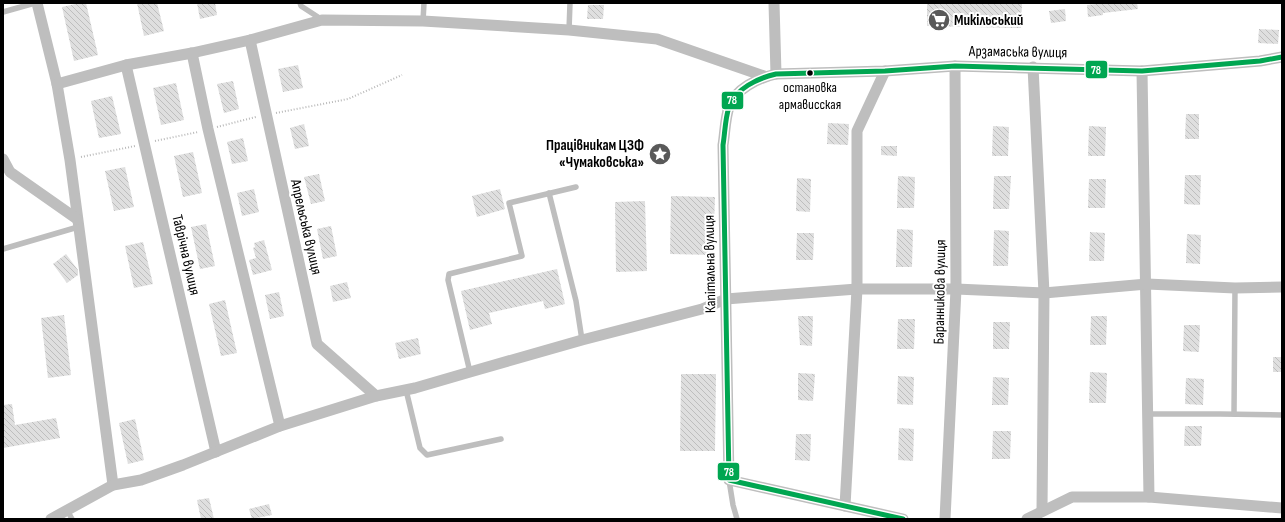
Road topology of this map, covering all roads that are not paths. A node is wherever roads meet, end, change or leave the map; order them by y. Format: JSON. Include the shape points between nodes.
{"nodes":[{"id":1,"x":36,"y":3,"type":"edge"},
{"id":2,"x":300,"y":3,"type":"edge"},
{"id":3,"x":424,"y":3,"type":"edge"},
{"id":4,"x":570,"y":3,"type":"edge"},
{"id":5,"x":774,"y":3,"type":"edge"},
{"id":6,"x":3,"y":12,"type":"edge"},
{"id":7,"x":322,"y":20,"type":"junction"},
{"id":8,"x":423,"y":21,"type":"junction"},
{"id":9,"x":569,"y":30,"type":"junction"},
{"id":10,"x":250,"y":40,"type":"junction"},
{"id":11,"x":192,"y":53,"type":"junction"},
{"id":12,"x":1282,"y":57,"type":"edge"},
{"id":13,"x":126,"y":65,"type":"junction"},
{"id":14,"x":955,"y":66,"type":"junction"},
{"id":15,"x":1034,"y":67,"type":"junction"},
{"id":16,"x":885,"y":71,"type":"junction"},
{"id":17,"x":1142,"y":71,"type":"junction"},
{"id":18,"x":776,"y":74,"type":"junction"},
{"id":19,"x":764,"y":76,"type":"junction"},
{"id":20,"x":57,"y":84,"type":"junction"},
{"id":21,"x":3,"y":159,"type":"edge"},
{"id":22,"x":7,"y":171,"type":"edge"},
{"id":23,"x":576,"y":187,"type":"dead end"},
{"id":24,"x":548,"y":193,"type":"junction"},
{"id":25,"x":78,"y":223,"type":"junction"},
{"id":26,"x":3,"y":249,"type":"edge"},
{"id":27,"x":1146,"y":284,"type":"junction"},
{"id":28,"x":1282,"y":287,"type":"edge"},
{"id":29,"x":1235,"y":288,"type":"junction"},
{"id":30,"x":857,"y":289,"type":"junction"},
{"id":31,"x":956,"y":289,"type":"junction"},
{"id":32,"x":1044,"y":293,"type":"junction"},
{"id":33,"x":726,"y":299,"type":"junction"},
{"id":34,"x":582,"y":340,"type":"junction"},
{"id":35,"x":470,"y":372,"type":"junction"},
{"id":36,"x":406,"y":390,"type":"junction"},
{"id":37,"x":376,"y":396,"type":"junction"},
{"id":38,"x":1148,"y":414,"type":"junction"},
{"id":39,"x":1234,"y":414,"type":"junction"},
{"id":40,"x":1282,"y":415,"type":"edge"},
{"id":41,"x":280,"y":426,"type":"junction"},
{"id":42,"x":501,"y":439,"type":"dead end"},
{"id":43,"x":216,"y":452,"type":"junction"},
{"id":44,"x":729,"y":480,"type":"junction"},
{"id":45,"x":113,"y":485,"type":"junction"},
{"id":46,"x":1149,"y":497,"type":"junction"},
{"id":47,"x":845,"y":506,"type":"junction"},
{"id":48,"x":1282,"y":508,"type":"edge"},
{"id":49,"x":1042,"y":511,"type":"junction"},
{"id":50,"x":69,"y":515,"type":"edge"},
{"id":51,"x":51,"y":519,"type":"edge"},
{"id":52,"x":737,"y":519,"type":"edge"},
{"id":53,"x":903,"y":519,"type":"edge"},
{"id":54,"x":945,"y":519,"type":"edge"},
{"id":55,"x":1027,"y":519,"type":"edge"}],
"edges":[{"from":1,"to":6,"type":"lane"},
{"from":1,"to":20,"type":"street"},
{"from":2,"to":7,"type":"lane"},
{"from":3,"to":8,"type":"lane"},
{"from":4,"to":9,"type":"lane"},
{"from":5,"to":18,"type":"street"},
{"from":7,"to":8,"type":"street"},
{"from":7,"to":10,"type":"street"},
{"from":8,"to":9,"type":"street"},
{"from":9,"to":19,"type":"street","via":[[657,39]]},
{"from":10,"to":11,"type":"street"},
{"from":10,"to":37,"type":"street","name":"Апрельська вулиця","via":[[317,344]]},
{"from":11,"to":13,"type":"street"},
{"from":11,"to":41,"type":"street"},
{"from":12,"to":17,"type":"street","name":"Арзамаська вулиця","via":[[1260,62]]},
{"from":13,"to":20,"type":"street"},
{"from":13,"to":43,"type":"street","name":"Таврічна вулиця"},
{"from":14,"to":15,"type":"street","name":"Арзамаська вулиця"},
{"from":14,"to":16,"type":"street","name":"Арзамаська вулиця"},
{"from":14,"to":31,"type":"street","name":"Баранникова вулиця"},
{"from":15,"to":17,"type":"street","name":"Арзамаська вулиця"},
{"from":15,"to":32,"type":"street"},
{"from":16,"to":18,"type":"street","name":"Арзамаська вулиця"},
{"from":16,"to":30,"type":"street","via":[[857,131]]},
{"from":17,"to":27,"type":"street"},
{"from":18,"to":19,"type":"street","name":"Капітальна вулиця"},
{"from":19,"to":33,"type":"street","name":"Капітальна вулиця","via":[[734,96],[728,108],[723,145]]},
{"from":20,"to":25,"type":"street"},
{"from":21,"to":22,"type":"street"},
{"from":22,"to":25,"type":"street"},
{"from":23,"to":24,"type":"lane"},
{"from":24,"to":34,"type":"lane","via":[[576,301]]},
{"from":24,"to":35,"type":"lane","via":[[509,203],[522,256],[449,274],[448,280]]},
{"from":25,"to":26,"type":"lane"},
{"from":25,"to":45,"type":"street"},
{"from":27,"to":29,"type":"street"},
{"from":27,"to":32,"type":"street"},
{"from":27,"to":38,"type":"street"},
{"from":28,"to":29,"type":"street"},
{"from":29,"to":39,"type":"lane"},
{"from":30,"to":31,"type":"street"},
{"from":30,"to":33,"type":"street"},
{"from":30,"to":47,"type":"street"},
{"from":31,"to":32,"type":"street"},
{"from":31,"to":54,"type":"street","name":"Баранникова вулиця"},
{"from":32,"to":49,"type":"street"},
{"from":33,"to":34,"type":"street","via":[[702,310]]},
{"from":33,"to":44,"type":"street","name":"Капітальна вулиця"},
{"from":34,"to":35,"type":"street"},
{"from":35,"to":36,"type":"street"},
{"from":36,"to":37,"type":"street"},
{"from":36,"to":42,"type":"lane","via":[[420,448],[427,455]]},
{"from":37,"to":41,"type":"street"},
{"from":38,"to":39,"type":"lane"},
{"from":38,"to":46,"type":"street"},
{"from":39,"to":40,"type":"lane"},
{"from":41,"to":43,"type":"street"},
{"from":43,"to":45,"type":"street","via":[[141,480]]},
{"from":44,"to":47,"type":"street"},
{"from":44,"to":52,"type":"lane"},
{"from":45,"to":50,"type":"street"},
{"from":46,"to":48,"type":"street"},
{"from":46,"to":49,"type":"street","via":[[1072,497]]},
{"from":47,"to":53,"type":"street"},
{"from":49,"to":55,"type":"street"},
{"from":50,"to":51,"type":"street"}]}
